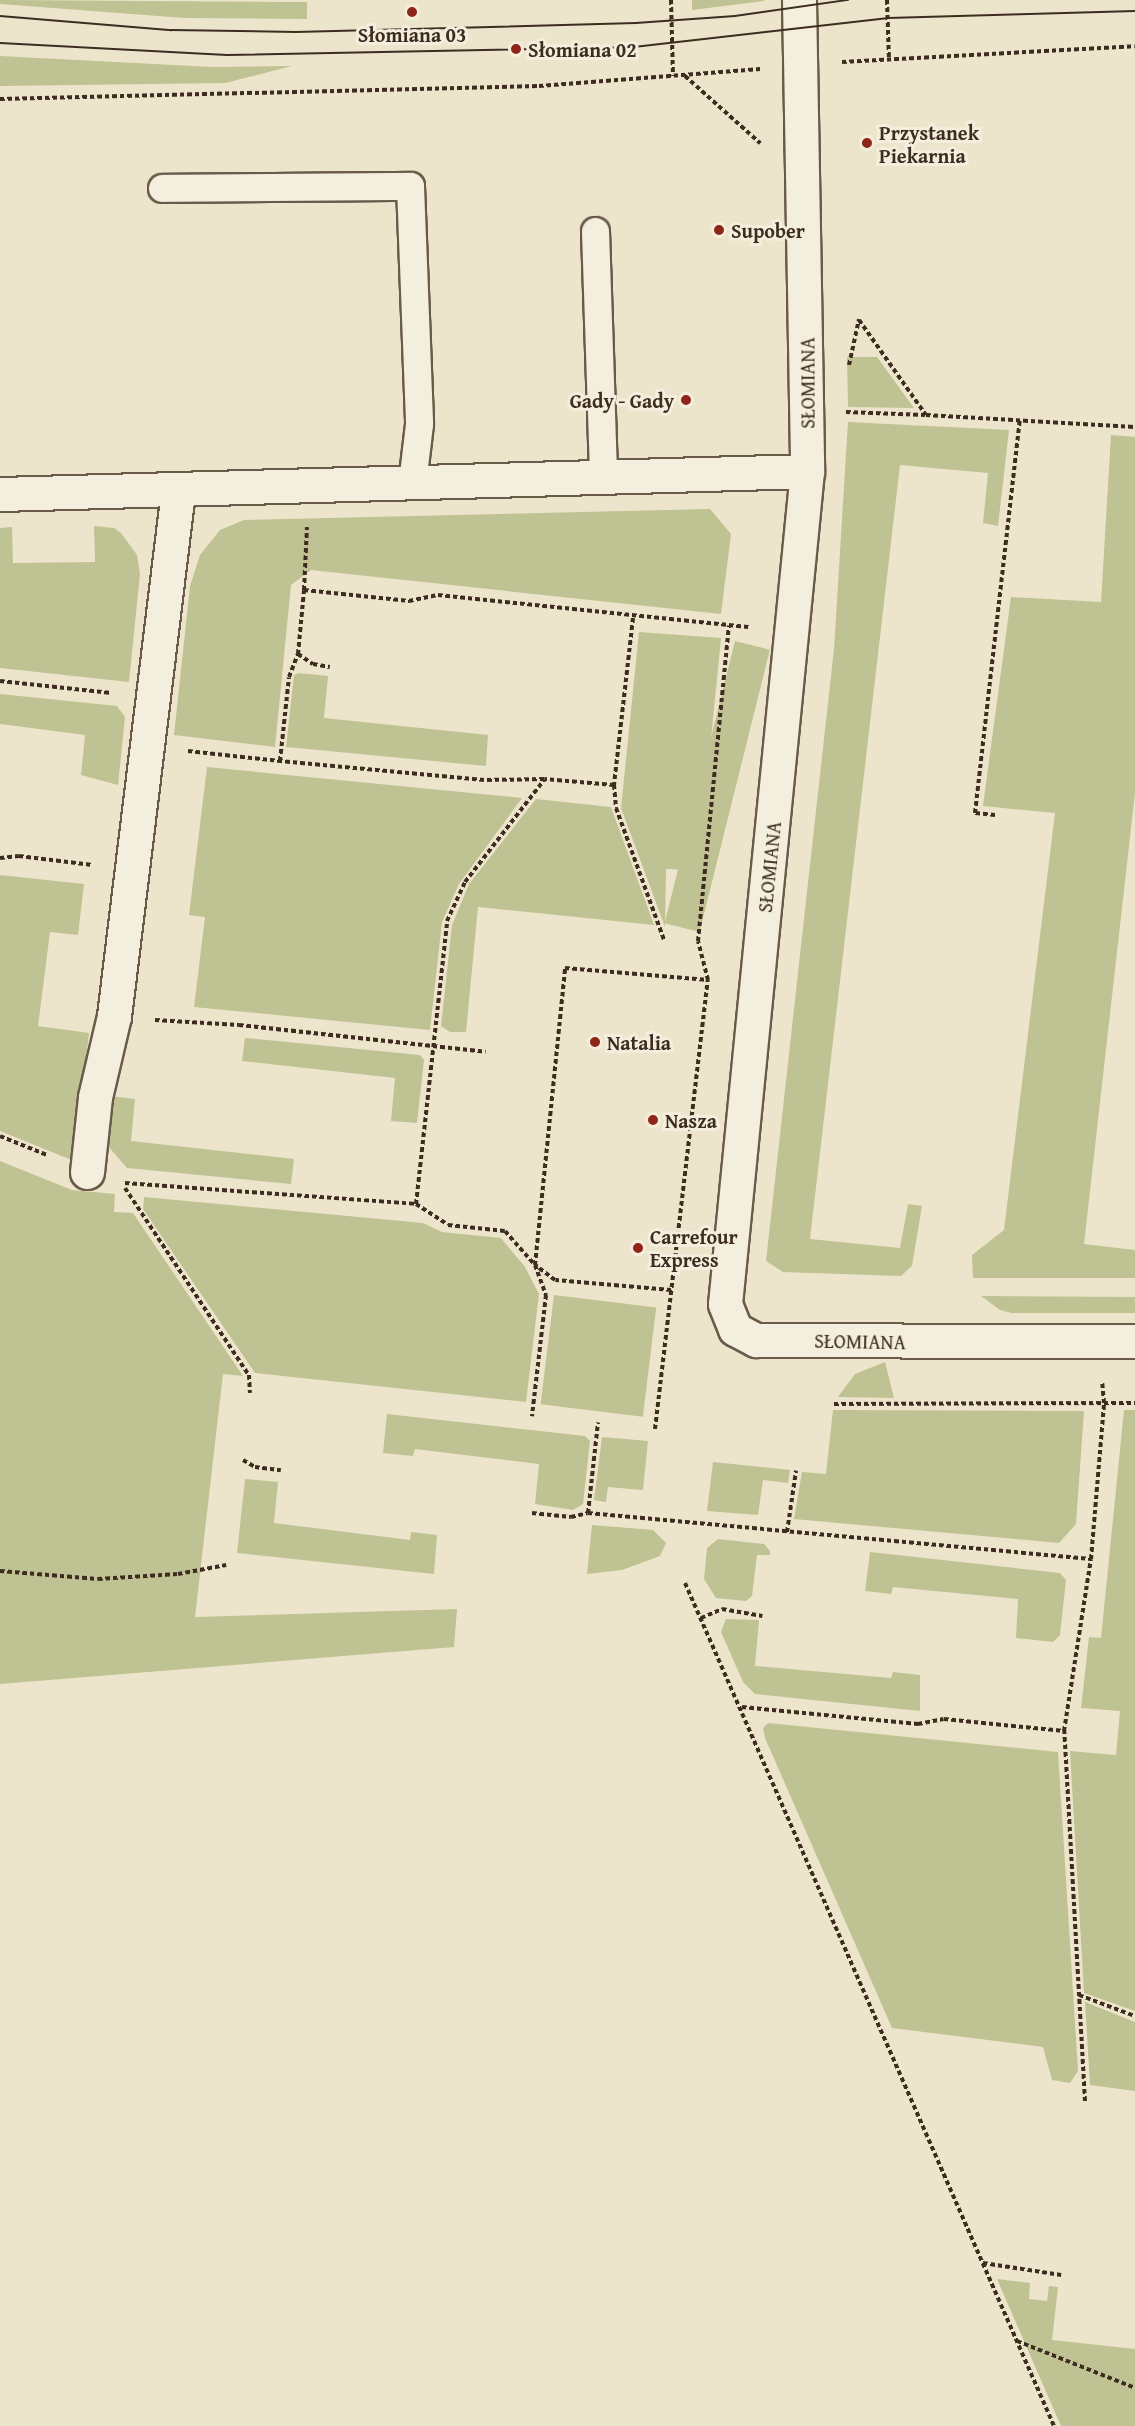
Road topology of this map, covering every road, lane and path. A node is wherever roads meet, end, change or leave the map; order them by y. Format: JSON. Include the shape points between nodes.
{"nodes":[{"id":1,"x":671,"y":0,"type":"edge"},
{"id":2,"x":799,"y":0,"type":"edge"},
{"id":3,"x":887,"y":0,"type":"edge"},
{"id":4,"x":1135,"y":46,"type":"edge"},
{"id":5,"x":673,"y":76,"type":"junction"},
{"id":6,"x":0,"y":99,"type":"edge"},
{"id":7,"x":765,"y":148,"type":"dead end"},
{"id":8,"x":162,"y":188,"type":"dead end"},
{"id":9,"x":595,"y":231,"type":"dead end"},
{"id":10,"x":859,"y":319,"type":"dead end"},
{"id":11,"x":839,"y":411,"type":"dead end"},
{"id":12,"x":926,"y":415,"type":"junction"},
{"id":13,"x":1020,"y":421,"type":"junction"},
{"id":14,"x":1135,"y":427,"type":"edge"},
{"id":15,"x":807,"y":471,"type":"junction"},
{"id":16,"x":603,"y":477,"type":"junction"},
{"id":17,"x":412,"y":483,"type":"junction"},
{"id":18,"x":178,"y":491,"type":"junction"},
{"id":19,"x":0,"y":494,"type":"edge"},
{"id":20,"x":307,"y":524,"type":"dead end"},
{"id":21,"x":304,"y":590,"type":"junction"},
{"id":22,"x":633,"y":618,"type":"junction"},
{"id":23,"x":298,"y":654,"type":"junction"},
{"id":24,"x":330,"y":667,"type":"dead end"},
{"id":25,"x":0,"y":681,"type":"edge"},
{"id":26,"x":151,"y":697,"type":"junction"},
{"id":27,"x":146,"y":746,"type":"junction"},
{"id":28,"x":280,"y":761,"type":"junction"},
{"id":29,"x":544,"y":779,"type":"junction"},
{"id":30,"x":614,"y":786,"type":"junction"},
{"id":31,"x":995,"y":815,"type":"dead end"},
{"id":32,"x":0,"y":858,"type":"edge"},
{"id":33,"x":132,"y":869,"type":"junction"},
{"id":34,"x":664,"y":940,"type":"dead end"},
{"id":35,"x":708,"y":980,"type":"junction"},
{"id":36,"x":114,"y":1016,"type":"junction"},
{"id":37,"x":433,"y":1044,"type":"junction"},
{"id":38,"x":486,"y":1052,"type":"dead end"},
{"id":39,"x":0,"y":1136,"type":"edge"},
{"id":40,"x":87,"y":1172,"type":"joint"},
{"id":41,"x":416,"y":1204,"type":"junction"},
{"id":42,"x":535,"y":1265,"type":"junction"},
{"id":43,"x":671,"y":1290,"type":"junction"},
{"id":44,"x":1135,"y":1341,"type":"edge"},
{"id":45,"x":1098,"y":1342,"type":"junction"},
{"id":46,"x":250,"y":1393,"type":"dead end"},
{"id":47,"x":1104,"y":1403,"type":"junction"},
{"id":48,"x":1135,"y":1403,"type":"edge"},
{"id":49,"x":834,"y":1404,"type":"dead end"},
{"id":50,"x":532,"y":1416,"type":"dead end"},
{"id":51,"x":598,"y":1423,"type":"dead end"},
{"id":52,"x":655,"y":1429,"type":"dead end"},
{"id":53,"x":243,"y":1460,"type":"dead end"},
{"id":54,"x":281,"y":1470,"type":"dead end"},
{"id":55,"x":796,"y":1471,"type":"dead end"},
{"id":56,"x":532,"y":1513,"type":"dead end"},
{"id":57,"x":588,"y":1513,"type":"junction"},
{"id":58,"x":787,"y":1532,"type":"junction"},
{"id":59,"x":1091,"y":1559,"type":"junction"},
{"id":60,"x":226,"y":1565,"type":"dead end"},
{"id":61,"x":0,"y":1571,"type":"edge"},
{"id":62,"x":685,"y":1583,"type":"dead end"},
{"id":63,"x":762,"y":1616,"type":"dead end"},
{"id":64,"x":701,"y":1618,"type":"junction"},
{"id":65,"x":742,"y":1707,"type":"junction"},
{"id":66,"x":1064,"y":1731,"type":"junction"},
{"id":67,"x":1079,"y":1995,"type":"junction"},
{"id":68,"x":1135,"y":2016,"type":"edge"},
{"id":69,"x":1085,"y":2101,"type":"dead end"},
{"id":70,"x":983,"y":2263,"type":"junction"},
{"id":71,"x":1060,"y":2275,"type":"dead end"},
{"id":72,"x":1017,"y":2341,"type":"junction"},
{"id":73,"x":1135,"y":2388,"type":"edge"},
{"id":74,"x":1054,"y":2426,"type":"edge"}],
"edges":[{"from":1,"to":5,"type":"path"},
{"from":2,"to":15,"type":"street","name":"SŁOMIANA"},
{"from":3,"to":4,"type":"path","via":[[889,59]]},
{"from":5,"to":6,"type":"path","via":[[539,86]]},
{"from":5,"to":7,"type":"path","via":[[685,75]]},
{"from":8,"to":17,"type":"lane","via":[[410,186],[419,424]]},
{"from":9,"to":16,"type":"lane"},
{"from":10,"to":12,"type":"path"},
{"from":11,"to":12,"type":"path"},
{"from":12,"to":13,"type":"path"},
{"from":13,"to":14,"type":"path"},
{"from":13,"to":31,"type":"path","via":[[975,813]]},
{"from":15,"to":16,"type":"street"},
{"from":15,"to":45,"type":"street","name":"SŁOMIANA","via":[[724,1304],[735,1329],[756,1340]]},
{"from":16,"to":17,"type":"street"},
{"from":17,"to":18,"type":"street"},
{"from":18,"to":19,"type":"street"},
{"from":18,"to":26,"type":"street"},
{"from":20,"to":21,"type":"path"},
{"from":21,"to":22,"type":"path","via":[[409,601],[438,595]]},
{"from":21,"to":23,"type":"path"},
{"from":22,"to":30,"type":"path"},
{"from":22,"to":35,"type":"path","via":[[729,626],[698,941]]},
{"from":23,"to":24,"type":"path","via":[[313,664]]},
{"from":23,"to":28,"type":"path","via":[[289,677]]},
{"from":25,"to":26,"type":"path"},
{"from":26,"to":27,"type":"street"},
{"from":27,"to":28,"type":"path"},
{"from":27,"to":33,"type":"street"},
{"from":28,"to":29,"type":"path","via":[[484,780]]},
{"from":29,"to":30,"type":"path"},
{"from":29,"to":37,"type":"path","via":[[465,882],[447,921]]},
{"from":30,"to":34,"type":"path","via":[[616,808]]},
{"from":32,"to":33,"type":"path","via":[[19,856]]},
{"from":33,"to":36,"type":"street"},
{"from":35,"to":42,"type":"path","via":[[565,968]]},
{"from":35,"to":43,"type":"path"},
{"from":36,"to":37,"type":"path"},
{"from":36,"to":40,"type":"street","via":[[95,1097]]},
{"from":37,"to":38,"type":"path"},
{"from":37,"to":41,"type":"path"},
{"from":39,"to":40,"type":"path"},
{"from":41,"to":42,"type":"path","via":[[448,1225],[505,1231]]},
{"from":41,"to":46,"type":"path","via":[[121,1182],[249,1375]]},
{"from":42,"to":43,"type":"path","via":[[555,1280]]},
{"from":42,"to":50,"type":"path","via":[[546,1294]]},
{"from":43,"to":52,"type":"path"},
{"from":44,"to":45,"type":"street","name":"SŁOMIANA"},
{"from":45,"to":47,"type":"path"},
{"from":47,"to":48,"type":"path"},
{"from":47,"to":49,"type":"path"},
{"from":47,"to":59,"type":"path"},
{"from":51,"to":57,"type":"path"},
{"from":53,"to":54,"type":"path","via":[[255,1467]]},
{"from":55,"to":58,"type":"path"},
{"from":56,"to":57,"type":"path","via":[[571,1517]]},
{"from":57,"to":58,"type":"path"},
{"from":58,"to":59,"type":"path"},
{"from":59,"to":66,"type":"path"},
{"from":60,"to":61,"type":"path","via":[[178,1574],[98,1579]]},
{"from":62,"to":64,"type":"path"},
{"from":63,"to":64,"type":"path","via":[[722,1609]]},
{"from":64,"to":65,"type":"path"},
{"from":65,"to":66,"type":"path","via":[[918,1724],[944,1719]]},
{"from":65,"to":70,"type":"path"},
{"from":66,"to":67,"type":"path"},
{"from":67,"to":68,"type":"path"},
{"from":67,"to":69,"type":"path"},
{"from":70,"to":71,"type":"path"},
{"from":70,"to":72,"type":"path"},
{"from":72,"to":73,"type":"path"},
{"from":72,"to":74,"type":"path"}]}
